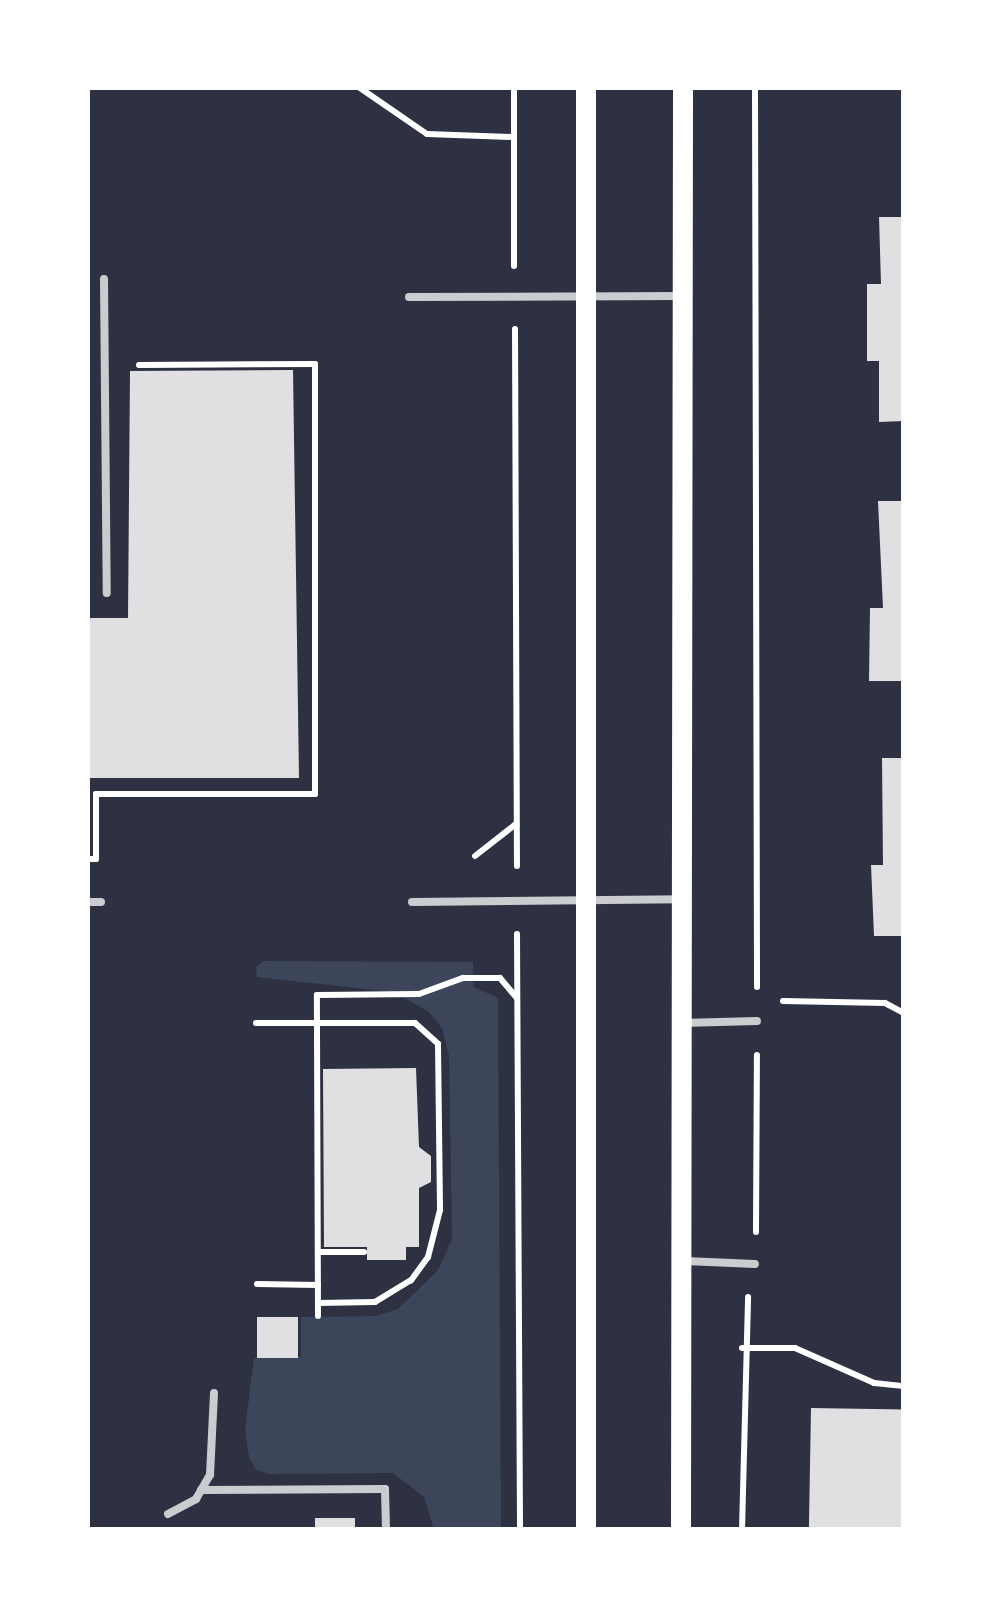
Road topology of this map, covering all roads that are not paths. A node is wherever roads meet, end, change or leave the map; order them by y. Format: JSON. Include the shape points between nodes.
{"nodes":[{"id":1,"x":586,"y":88,"type":"edge"},
{"id":2,"x":683,"y":88,"type":"edge"},
{"id":3,"x":104,"y":278,"type":"dead end"},
{"id":4,"x":586,"y":296,"type":"junction"},
{"id":5,"x":682,"y":296,"type":"junction"},
{"id":6,"x":409,"y":297,"type":"dead end"},
{"id":7,"x":107,"y":593,"type":"dead end"},
{"id":8,"x":681,"y":899,"type":"junction"},
{"id":9,"x":586,"y":901,"type":"junction"},
{"id":10,"x":88,"y":902,"type":"edge"},
{"id":11,"x":100,"y":902,"type":"dead end"},
{"id":12,"x":412,"y":902,"type":"dead end"},
{"id":13,"x":757,"y":1021,"type":"road end"},
{"id":14,"x":681,"y":1023,"type":"junction"},
{"id":15,"x":682,"y":1261,"type":"junction"},
{"id":16,"x":755,"y":1264,"type":"road end"},
{"id":17,"x":214,"y":1394,"type":"dead end"},
{"id":18,"x":202,"y":1490,"type":"junction"},
{"id":19,"x":168,"y":1514,"type":"dead end"},
{"id":20,"x":386,"y":1530,"type":"edge"},
{"id":21,"x":586,"y":1530,"type":"edge"},
{"id":22,"x":681,"y":1530,"type":"edge"}],
"edges":[{"from":1,"to":4,"type":"main road"},
{"from":2,"to":5,"type":"main road"},
{"from":3,"to":7,"type":"lane"},
{"from":4,"to":5,"type":"lane"},
{"from":4,"to":6,"type":"lane"},
{"from":4,"to":9,"type":"main road"},
{"from":5,"to":8,"type":"main road"},
{"from":8,"to":9,"type":"lane"},
{"from":8,"to":14,"type":"main road"},
{"from":9,"to":12,"type":"lane"},
{"from":9,"to":21,"type":"main road"},
{"from":10,"to":11,"type":"lane"},
{"from":13,"to":14,"type":"lane"},
{"from":14,"to":15,"type":"main road"},
{"from":15,"to":16,"type":"lane"},
{"from":15,"to":22,"type":"main road"},
{"from":17,"to":18,"type":"lane","via":[[210,1475]]},
{"from":18,"to":19,"type":"lane"},
{"from":18,"to":20,"type":"lane","via":[[386,1489]]}]}
